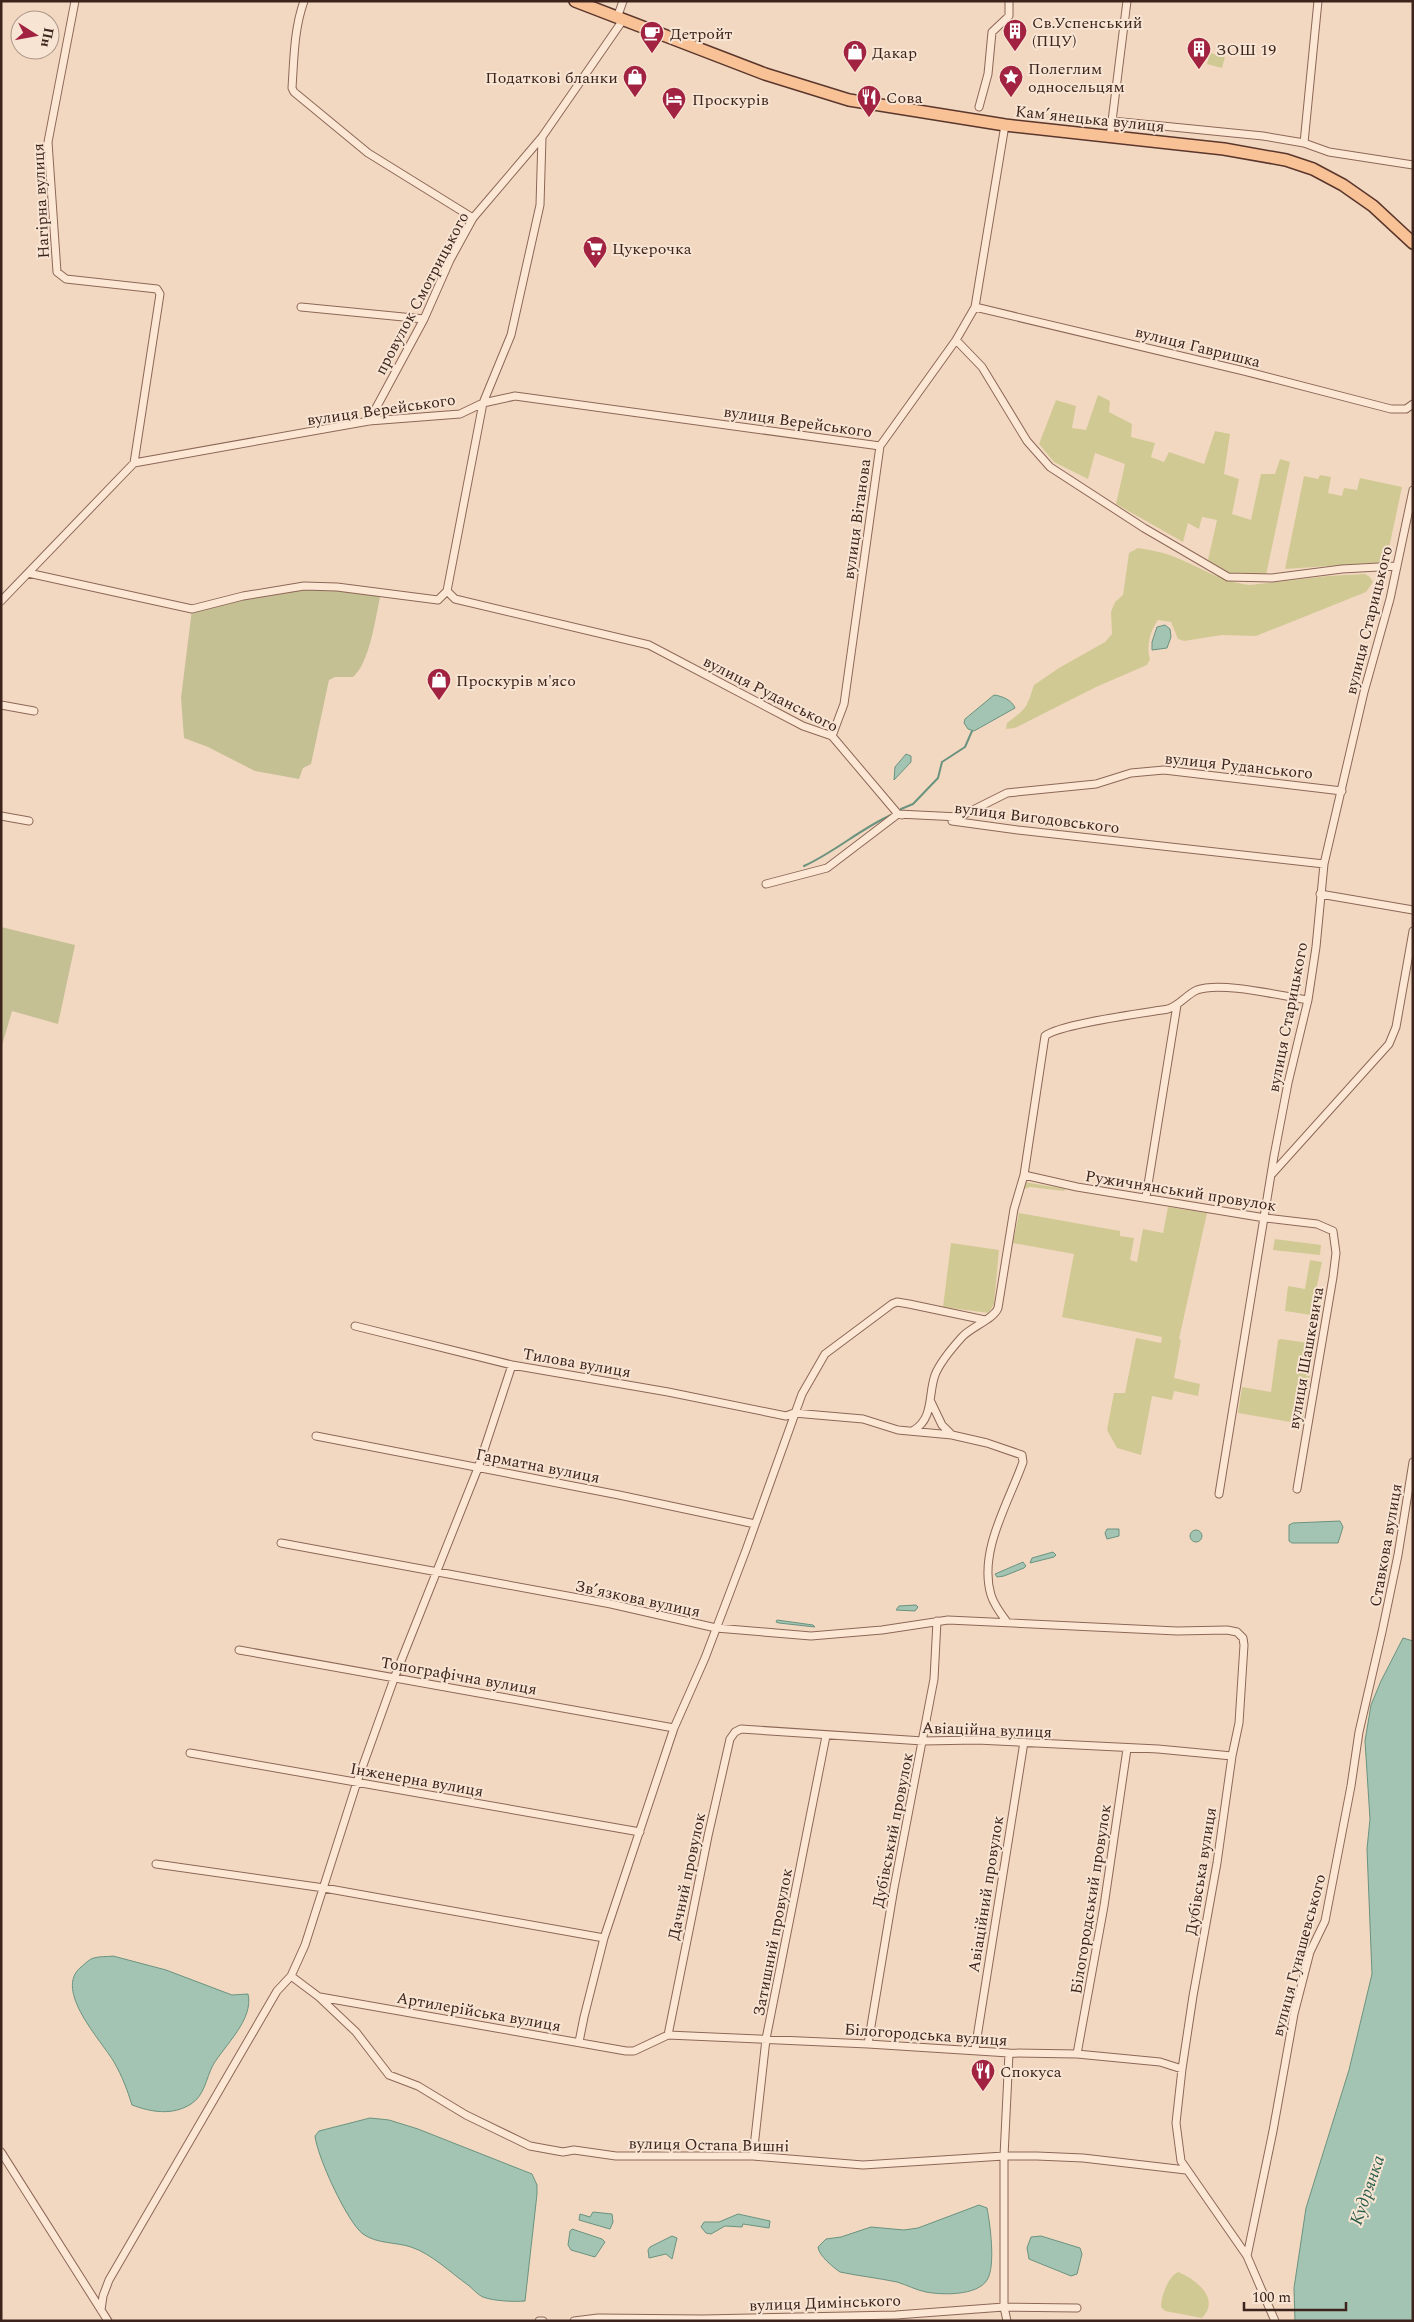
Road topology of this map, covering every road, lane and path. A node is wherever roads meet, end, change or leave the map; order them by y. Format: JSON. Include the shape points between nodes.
{"nodes":[{"id":1,"x":75,"y":1,"type":"edge"},
{"id":2,"x":304,"y":1,"type":"edge"},
{"id":3,"x":575,"y":1,"type":"edge"},
{"id":4,"x":623,"y":1,"type":"edge"},
{"id":5,"x":1010,"y":1,"type":"edge"},
{"id":6,"x":1127,"y":1,"type":"edge"},
{"id":7,"x":1318,"y":1,"type":"edge"},
{"id":8,"x":620,"y":19,"type":"junction"},
{"id":9,"x":979,"y":107,"type":"dead end"},
{"id":10,"x":1112,"y":121,"type":"junction"},
{"id":11,"x":1005,"y":126,"type":"junction"},
{"id":12,"x":542,"y":137,"type":"junction"},
{"id":13,"x":1110,"y":137,"type":"junction"},
{"id":14,"x":1304,"y":143,"type":"junction"},
{"id":15,"x":1413,"y":165,"type":"edge"},
{"id":16,"x":473,"y":218,"type":"junction"},
{"id":17,"x":1413,"y":243,"type":"edge"},
{"id":18,"x":301,"y":307,"type":"dead end"},
{"id":19,"x":975,"y":307,"type":"junction"},
{"id":20,"x":424,"y":319,"type":"junction"},
{"id":21,"x":956,"y":340,"type":"junction"},
{"id":22,"x":483,"y":404,"type":"junction"},
{"id":23,"x":1413,"y":404,"type":"edge"},
{"id":24,"x":369,"y":421,"type":"junction"},
{"id":25,"x":880,"y":446,"type":"junction"},
{"id":26,"x":134,"y":463,"type":"junction"},
{"id":27,"x":1413,"y":490,"type":"edge"},
{"id":28,"x":1396,"y":566,"type":"junction"},
{"id":29,"x":28,"y":573,"type":"junction"},
{"id":30,"x":447,"y":592,"type":"junction"},
{"id":31,"x":1,"y":601,"type":"edge"},
{"id":32,"x":1,"y":705,"type":"edge"},
{"id":33,"x":34,"y":711,"type":"dead end"},
{"id":34,"x":832,"y":736,"type":"junction"},
{"id":35,"x":1342,"y":791,"type":"junction"},
{"id":36,"x":969,"y":813,"type":"junction"},
{"id":37,"x":898,"y":814,"type":"junction"},
{"id":38,"x":1,"y":816,"type":"edge"},
{"id":39,"x":29,"y":821,"type":"dead end"},
{"id":40,"x":970,"y":823,"type":"junction"},
{"id":41,"x":1324,"y":864,"type":"junction"},
{"id":42,"x":766,"y":884,"type":"dead end"},
{"id":43,"x":1320,"y":894,"type":"junction"},
{"id":44,"x":1413,"y":910,"type":"edge"},
{"id":45,"x":1413,"y":931,"type":"edge"},
{"id":46,"x":1308,"y":1000,"type":"junction"},
{"id":47,"x":1178,"y":1005,"type":"junction"},
{"id":48,"x":1274,"y":1156,"type":"junction"},
{"id":49,"x":1285,"y":1160,"type":"junction"},
{"id":50,"x":1272,"y":1174,"type":"junction"},
{"id":51,"x":1024,"y":1175,"type":"junction"},
{"id":52,"x":1146,"y":1197,"type":"junction"},
{"id":53,"x":1265,"y":1218,"type":"junction"},
{"id":54,"x":1333,"y":1232,"type":"joint"},
{"id":55,"x":985,"y":1320,"type":"junction"},
{"id":56,"x":356,"y":1326,"type":"dead end"},
{"id":57,"x":512,"y":1365,"type":"junction"},
{"id":58,"x":931,"y":1402,"type":"junction"},
{"id":59,"x":794,"y":1413,"type":"junction"},
{"id":60,"x":913,"y":1431,"type":"junction"},
{"id":61,"x":952,"y":1435,"type":"junction"},
{"id":62,"x":316,"y":1436,"type":"dead end"},
{"id":63,"x":1413,"y":1462,"type":"edge"},
{"id":64,"x":478,"y":1468,"type":"junction"},
{"id":65,"x":1297,"y":1489,"type":"dead end"},
{"id":66,"x":1219,"y":1494,"type":"dead end"},
{"id":67,"x":755,"y":1524,"type":"junction"},
{"id":68,"x":281,"y":1544,"type":"dead end"},
{"id":69,"x":435,"y":1572,"type":"junction"},
{"id":70,"x":938,"y":1621,"type":"junction"},
{"id":71,"x":993,"y":1622,"type":"joint"},
{"id":72,"x":1007,"y":1622,"type":"junction"},
{"id":73,"x":716,"y":1628,"type":"junction"},
{"id":74,"x":1382,"y":1632,"type":"joint"},
{"id":75,"x":239,"y":1650,"type":"dead end"},
{"id":76,"x":395,"y":1676,"type":"junction"},
{"id":77,"x":674,"y":1728,"type":"junction"},
{"id":78,"x":741,"y":1729,"type":"joint"},
{"id":79,"x":826,"y":1736,"type":"junction"},
{"id":80,"x":924,"y":1741,"type":"junction"},
{"id":81,"x":1024,"y":1742,"type":"junction"},
{"id":82,"x":1127,"y":1749,"type":"junction"},
{"id":83,"x":190,"y":1753,"type":"dead end"},
{"id":84,"x":1232,"y":1756,"type":"junction"},
{"id":85,"x":357,"y":1782,"type":"junction"},
{"id":86,"x":640,"y":1832,"type":"junction"},
{"id":87,"x":156,"y":1864,"type":"dead end"},
{"id":88,"x":324,"y":1888,"type":"junction"},
{"id":89,"x":604,"y":1938,"type":"junction"},
{"id":90,"x":291,"y":1976,"type":"junction"},
{"id":91,"x":319,"y":1997,"type":"junction"},
{"id":92,"x":668,"y":2035,"type":"junction"},
{"id":93,"x":766,"y":2039,"type":"junction"},
{"id":94,"x":579,"y":2042,"type":"junction"},
{"id":95,"x":868,"y":2044,"type":"junction"},
{"id":96,"x":975,"y":2050,"type":"junction"},
{"id":97,"x":1008,"y":2053,"type":"junction"},
{"id":98,"x":1078,"y":2054,"type":"junction"},
{"id":99,"x":1182,"y":2069,"type":"junction"},
{"id":100,"x":1,"y":2152,"type":"edge"},
{"id":101,"x":753,"y":2156,"type":"junction"},
{"id":102,"x":1004,"y":2156,"type":"junction"},
{"id":103,"x":1186,"y":2170,"type":"junction"},
{"id":104,"x":1247,"y":2256,"type":"junction"},
{"id":105,"x":1004,"y":2307,"type":"junction"},
{"id":106,"x":1077,"y":2308,"type":"dead end"},
{"id":107,"x":101,"y":2310,"type":"junction"},
{"id":108,"x":108,"y":2321,"type":"edge"},
{"id":109,"x":574,"y":2321,"type":"edge"},
{"id":110,"x":1007,"y":2321,"type":"edge"},
{"id":111,"x":1276,"y":2321,"type":"edge"}],
"edges":[{"from":1,"to":26,"type":"street","name":"Нагірна вулиця","via":[[48,142],[57,272],[66,279],[157,289],[160,294]]},
{"from":2,"to":16,"type":"street","via":[[294,45],[294,92],[368,153]]},
{"from":3,"to":8,"type":"main road","name":"Камʼянецька вулиця"},
{"from":4,"to":8,"type":"street","name":"провулок Смотрицького"},
{"from":5,"to":9,"type":"street","via":[[1009,16],[992,32],[988,74]]},
{"from":6,"to":10,"type":"street"},
{"from":7,"to":14,"type":"street"},
{"from":8,"to":11,"type":"main road","name":"Камʼянецька вулиця","via":[[806,88],[849,100]]},
{"from":8,"to":12,"type":"street","name":"провулок Смотрицького"},
{"from":10,"to":13,"type":"street"},
{"from":10,"to":14,"type":"street"},
{"from":11,"to":13,"type":"main road","name":"Камʼянецька вулиця"},
{"from":11,"to":19,"type":"street","name":"вулиця Вітанова"},
{"from":12,"to":16,"type":"street","name":"провулок Смотрицького"},
{"from":12,"to":22,"type":"street","via":[[540,205],[510,335]]},
{"from":13,"to":17,"type":"main road","name":"Камʼянецька вулиця","via":[[1224,149],[1286,160],[1313,169],[1374,206]]},
{"from":14,"to":15,"type":"street","via":[[1329,152]]},
{"from":16,"to":20,"type":"street","name":"провулок Смотрицького"},
{"from":18,"to":20,"type":"street"},
{"from":19,"to":21,"type":"street","name":"вулиця Вітанова"},
{"from":19,"to":23,"type":"street","name":"вулиця Гавришка","via":[[1235,368],[1391,409],[1406,409]]},
{"from":20,"to":24,"type":"street","name":"провулок Смотрицького"},
{"from":21,"to":25,"type":"street","name":"вулиця Вітанова"},
{"from":21,"to":28,"type":"street","via":[[982,367],[1026,441],[1050,467],[1228,577],[1272,578]]},
{"from":22,"to":24,"type":"street","name":"вулиця Верейського","via":[[460,414]]},
{"from":22,"to":25,"type":"street","name":"вулиця Верейського","via":[[515,396]]},
{"from":22,"to":30,"type":"street"},
{"from":24,"to":26,"type":"street","name":"вулиця Верейського"},
{"from":25,"to":34,"type":"street","name":"вулиця Вітанова","via":[[844,704]]},
{"from":26,"to":29,"type":"street"},
{"from":27,"to":28,"type":"street","name":"вулиця Старицького"},
{"from":28,"to":35,"type":"street","name":"вулиця Старицького"},
{"from":29,"to":30,"type":"street","via":[[192,609],[304,586],[438,600]]},
{"from":29,"to":31,"type":"street"},
{"from":30,"to":34,"type":"street","name":"вулиця Руданського","via":[[455,599],[649,645],[803,726]]},
{"from":32,"to":33,"type":"street"},
{"from":34,"to":37,"type":"street","name":"вулиця Руданського"},
{"from":35,"to":36,"type":"street","name":"вулиця Руданського","via":[[1164,770],[1144,771],[1096,784],[1007,793]]},
{"from":35,"to":41,"type":"street","name":"вулиця Старицького"},
{"from":36,"to":37,"type":"street","name":"вулиця Руданського","via":[[943,818]]},
{"from":36,"to":40,"type":"street","via":[[965,818]]},
{"from":37,"to":40,"type":"street","name":"вулиця Вигодовського"},
{"from":37,"to":42,"type":"street","via":[[827,868]]},
{"from":38,"to":39,"type":"street"},
{"from":40,"to":41,"type":"street","name":"вулиця Вигодовського"},
{"from":41,"to":43,"type":"street","name":"вулиця Старицького"},
{"from":43,"to":44,"type":"street"},
{"from":43,"to":46,"type":"street","name":"вулиця Старицького"},
{"from":45,"to":49,"type":"street","via":[[1396,1027],[1389,1044]]},
{"from":46,"to":47,"type":"street","via":[[1222,987],[1188,995]]},
{"from":46,"to":48,"type":"street","name":"вулиця Старицького"},
{"from":47,"to":51,"type":"street","via":[[1051,1031],[1045,1036]]},
{"from":47,"to":52,"type":"street"},
{"from":48,"to":49,"type":"street"},
{"from":48,"to":50,"type":"street","name":"вулиця Старицького"},
{"from":49,"to":50,"type":"street"},
{"from":50,"to":53,"type":"street","name":"вулиця Старицького"},
{"from":51,"to":52,"type":"street","name":"Ружичнянський провулок"},
{"from":51,"to":55,"type":"street","via":[[1014,1209],[998,1308]]},
{"from":52,"to":53,"type":"street","name":"Ружичнянський провулок"},
{"from":53,"to":54,"type":"street","name":"Ружичнянський провулок","via":[[1317,1224]]},
{"from":53,"to":66,"type":"street","name":"вулиця Старицького"},
{"from":54,"to":65,"type":"street","name":"вулиця Шашкевича","via":[[1336,1253],[1333,1277]]},
{"from":55,"to":58,"type":"street","via":[[962,1337],[936,1372]]},
{"from":55,"to":59,"type":"street","via":[[903,1303],[892,1304],[825,1354]]},
{"from":56,"to":57,"type":"street","name":"Тилова вулиця"},
{"from":57,"to":59,"type":"street","name":"Тилова вулиця","via":[[786,1416]]},
{"from":57,"to":64,"type":"street"},
{"from":58,"to":60,"type":"street","via":[[924,1420]]},
{"from":58,"to":61,"type":"street","via":[[942,1425]]},
{"from":59,"to":60,"type":"street","name":"Тилова вулиця","via":[[863,1419],[898,1430]]},
{"from":59,"to":67,"type":"street"},
{"from":60,"to":61,"type":"street","name":"Тилова вулиця"},
{"from":61,"to":72,"type":"street","name":"Тилова вулиця","via":[[1022,1455],[1023,1462],[991,1547],[991,1597]]},
{"from":62,"to":64,"type":"street","name":"Гарматна вулиця"},
{"from":63,"to":74,"type":"street","name":"Ставкова вулиця"},
{"from":64,"to":67,"type":"street","name":"Гарматна вулиця"},
{"from":64,"to":69,"type":"street"},
{"from":67,"to":73,"type":"street"},
{"from":68,"to":69,"type":"street","name":"Звʼязкова вулиця"},
{"from":69,"to":73,"type":"street","name":"Звʼязкова вулиця","via":[[611,1604]]},
{"from":69,"to":76,"type":"street"},
{"from":70,"to":71,"type":"street","name":"Звʼязкова вулиця"},
{"from":70,"to":73,"type":"street","name":"Звʼязкова вулиця","via":[[811,1636]]},
{"from":70,"to":80,"type":"street","name":"Дубівський провулок","via":[[934,1679]]},
{"from":71,"to":72,"type":"street","name":"Дубівська вулиця"},
{"from":72,"to":84,"type":"street","name":"Дубівська вулиця","via":[[1237,1632],[1244,1644],[1239,1723]]},
{"from":73,"to":77,"type":"street"},
{"from":74,"to":104,"type":"street","name":"вулиця Гунашевського","via":[[1359,1732],[1352,1786],[1325,1920],[1310,1952],[1294,2014]]},
{"from":75,"to":76,"type":"street","name":"Топографічна вулиця"},
{"from":76,"to":77,"type":"street","name":"Топографічна вулиця"},
{"from":76,"to":85,"type":"street"},
{"from":77,"to":86,"type":"street"},
{"from":78,"to":79,"type":"street","name":"Авіаційна вулиця"},
{"from":78,"to":92,"type":"street","name":"Дачний провулок","via":[[730,1739]]},
{"from":79,"to":80,"type":"street","name":"Авіаційна вулиця"},
{"from":79,"to":93,"type":"street","name":"Затишний провулок"},
{"from":80,"to":81,"type":"street","name":"Авіаційна вулиця"},
{"from":80,"to":95,"type":"street","name":"Дубівський провулок","via":[[894,1888]]},
{"from":81,"to":82,"type":"street","name":"Авіаційна вулиця"},
{"from":81,"to":96,"type":"street","name":"Авіаційний провулок"},
{"from":82,"to":84,"type":"street","name":"Авіаційна вулиця"},
{"from":82,"to":98,"type":"street","name":"Білогородський провулок"},
{"from":83,"to":85,"type":"street","name":"Інженерна вулиця"},
{"from":84,"to":99,"type":"street","name":"Дубівська вулиця"},
{"from":85,"to":86,"type":"street","name":"Інженерна вулиця"},
{"from":85,"to":88,"type":"street"},
{"from":86,"to":89,"type":"street"},
{"from":87,"to":88,"type":"street"},
{"from":88,"to":89,"type":"street"},
{"from":88,"to":90,"type":"street"},
{"from":89,"to":94,"type":"street"},
{"from":90,"to":91,"type":"street","name":"вулиця Остапа Вишні"},
{"from":90,"to":107,"type":"street","via":[[277,1991],[130,2242],[109,2280]]},
{"from":91,"to":94,"type":"street","name":"Артилерійська вулиця"},
{"from":91,"to":101,"type":"street","name":"вулиця Остапа Вишні","via":[[356,2032],[389,2075],[418,2086],[466,2115],[530,2146],[616,2156]]},
{"from":92,"to":93,"type":"street","name":"Білогородська вулиця"},
{"from":92,"to":94,"type":"street","name":"Артилерійська вулиця","via":[[634,2051]]},
{"from":93,"to":95,"type":"street","name":"Білогородська вулиця"},
{"from":93,"to":101,"type":"street","name":"Затишний провулок"},
{"from":95,"to":96,"type":"street","name":"Білогородська вулиця"},
{"from":96,"to":97,"type":"street","name":"Білогородська вулиця"},
{"from":97,"to":98,"type":"street","name":"Білогородська вулиця"},
{"from":97,"to":102,"type":"street"},
{"from":98,"to":99,"type":"street","name":"Білогородська вулиця","via":[[1160,2062]]},
{"from":99,"to":103,"type":"street","name":"Дубівська вулиця","via":[[1176,2122],[1181,2161]]},
{"from":100,"to":107,"type":"street"},
{"from":101,"to":102,"type":"street","name":"вулиця Остапа Вишні","via":[[863,2165]]},
{"from":102,"to":103,"type":"street","name":"вулиця Остапа Вишні","via":[[1083,2158]]},
{"from":102,"to":105,"type":"street"},
{"from":103,"to":104,"type":"street","name":"Дубівська вулиця"},
{"from":104,"to":111,"type":"street","name":"Дубівська вулиця"},
{"from":105,"to":106,"type":"street","name":"вулиця Димінського"},
{"from":105,"to":109,"type":"street","name":"вулиця Димінського","via":[[896,2314]]},
{"from":105,"to":110,"type":"street"},
{"from":107,"to":108,"type":"street"}]}
